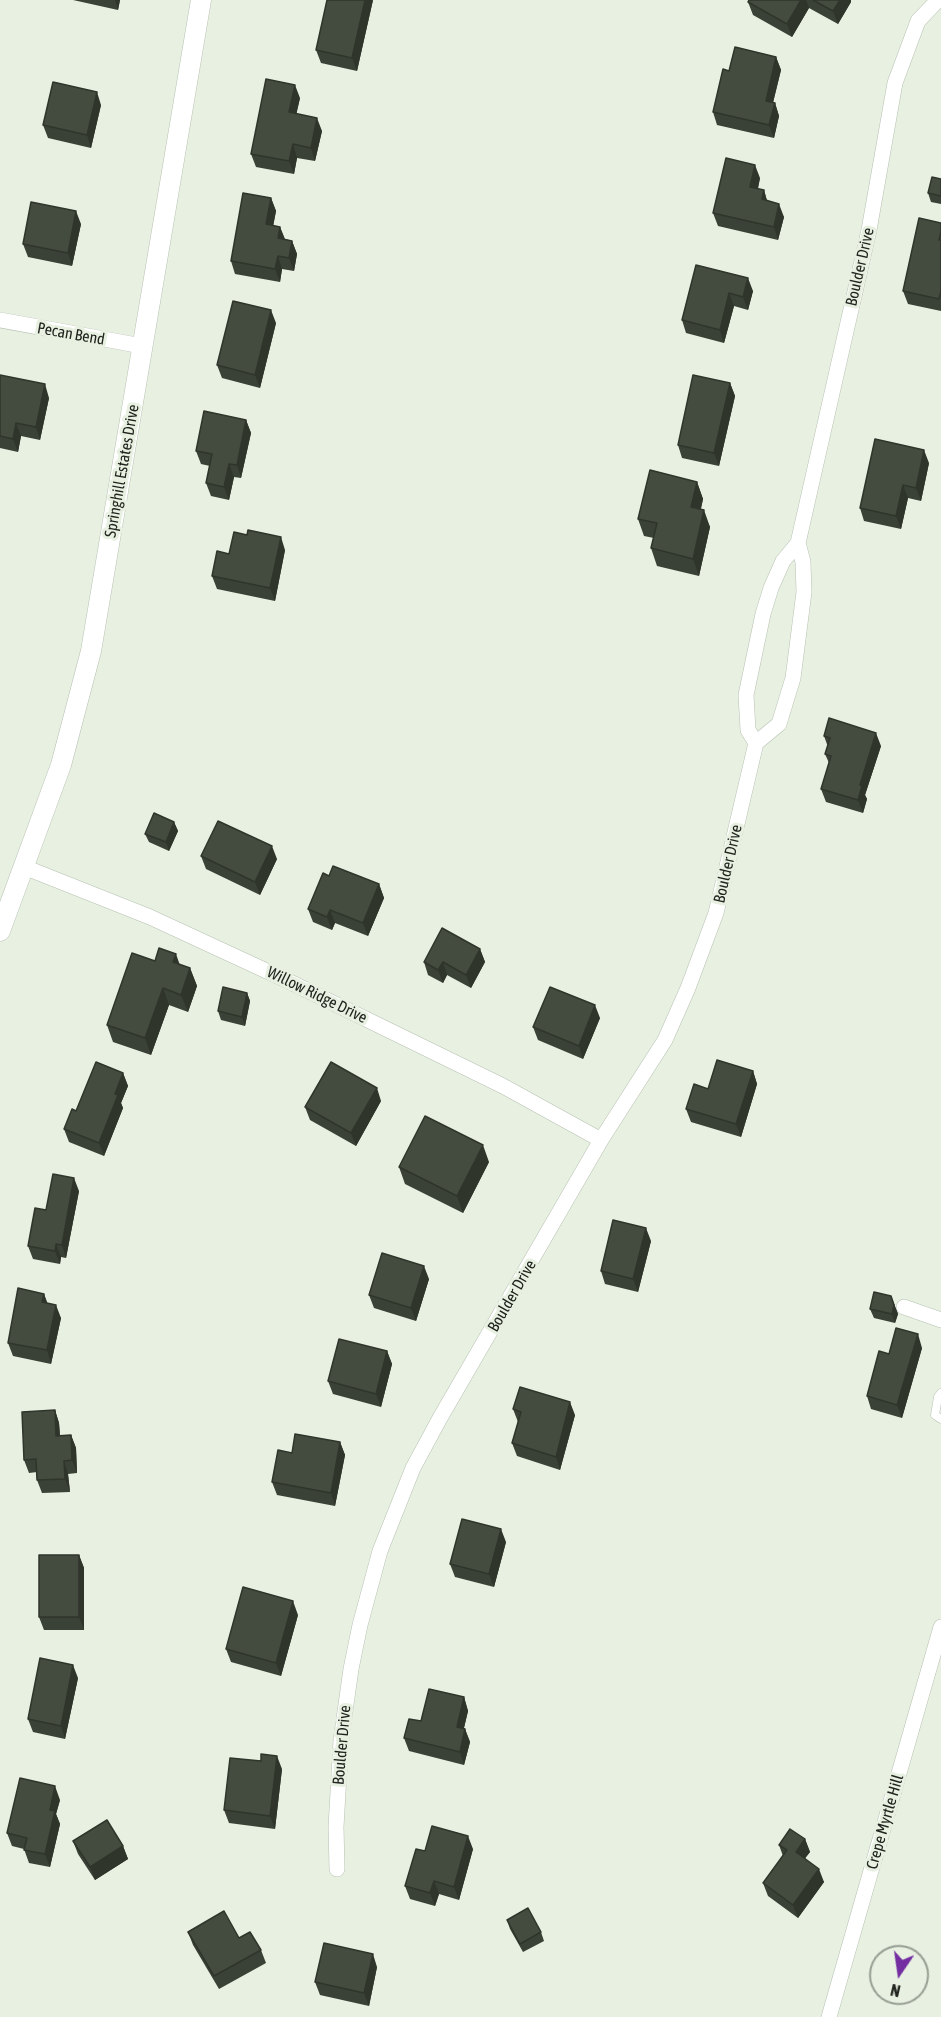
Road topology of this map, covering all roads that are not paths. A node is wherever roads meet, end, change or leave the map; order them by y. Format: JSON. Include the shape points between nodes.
{"nodes":[{"id":1,"x":201,"y":0,"type":"edge"},
{"id":2,"x":938,"y":0,"type":"edge"},
{"id":3,"x":0,"y":320,"type":"edge"},
{"id":4,"x":142,"y":346,"type":"junction"},
{"id":5,"x":798,"y":543,"type":"junction"},
{"id":6,"x":756,"y":743,"type":"junction"},
{"id":7,"x":24,"y":867,"type":"junction"},
{"id":8,"x":0,"y":931,"type":"edge"},
{"id":9,"x":601,"y":1140,"type":"junction"},
{"id":10,"x":904,"y":1307,"type":"dead end"},
{"id":11,"x":941,"y":1320,"type":"edge"},
{"id":12,"x":941,"y":1393,"type":"edge"},
{"id":13,"x":941,"y":1419,"type":"edge"},
{"id":14,"x":941,"y":1627,"type":"edge"},
{"id":15,"x":337,"y":1869,"type":"dead end"},
{"id":16,"x":829,"y":2017,"type":"edge"}],
"edges":[{"from":1,"to":4,"type":"street","name":"Springhill Estates Drive"},
{"from":2,"to":5,"type":"street","name":"Boulder Drive","via":[[918,21],[895,83],[869,230]]},
{"from":3,"to":4,"type":"street","name":"Pecan Bend"},
{"from":4,"to":7,"type":"street","name":"Springhill Estates Drive","via":[[91,651],[61,765]]},
{"from":5,"to":6,"type":"street","name":"Boulder Drive","via":[[783,561],[771,588],[753,661],[746,695],[748,730]]},
{"from":5,"to":6,"type":"street","name":"Boulder Drive","via":[[804,592],[793,678],[778,724]]},
{"from":6,"to":9,"type":"street","name":"Boulder Drive","via":[[716,914],[688,988],[665,1040]]},
{"from":7,"to":8,"type":"street","name":"Springhill Estates Drive"},
{"from":7,"to":9,"type":"street","name":"Willow Ridge Drive","via":[[150,917],[286,980],[502,1086]]},
{"from":9,"to":15,"type":"street","name":"Boulder Drive","via":[[413,1468],[380,1551],[360,1624],[341,1740]]},
{"from":10,"to":11,"type":"street"},
{"from":12,"to":13,"type":"lane","via":[[935,1415]]},
{"from":14,"to":16,"type":"street","name":"Crepe Myrtle Hill"}]}
